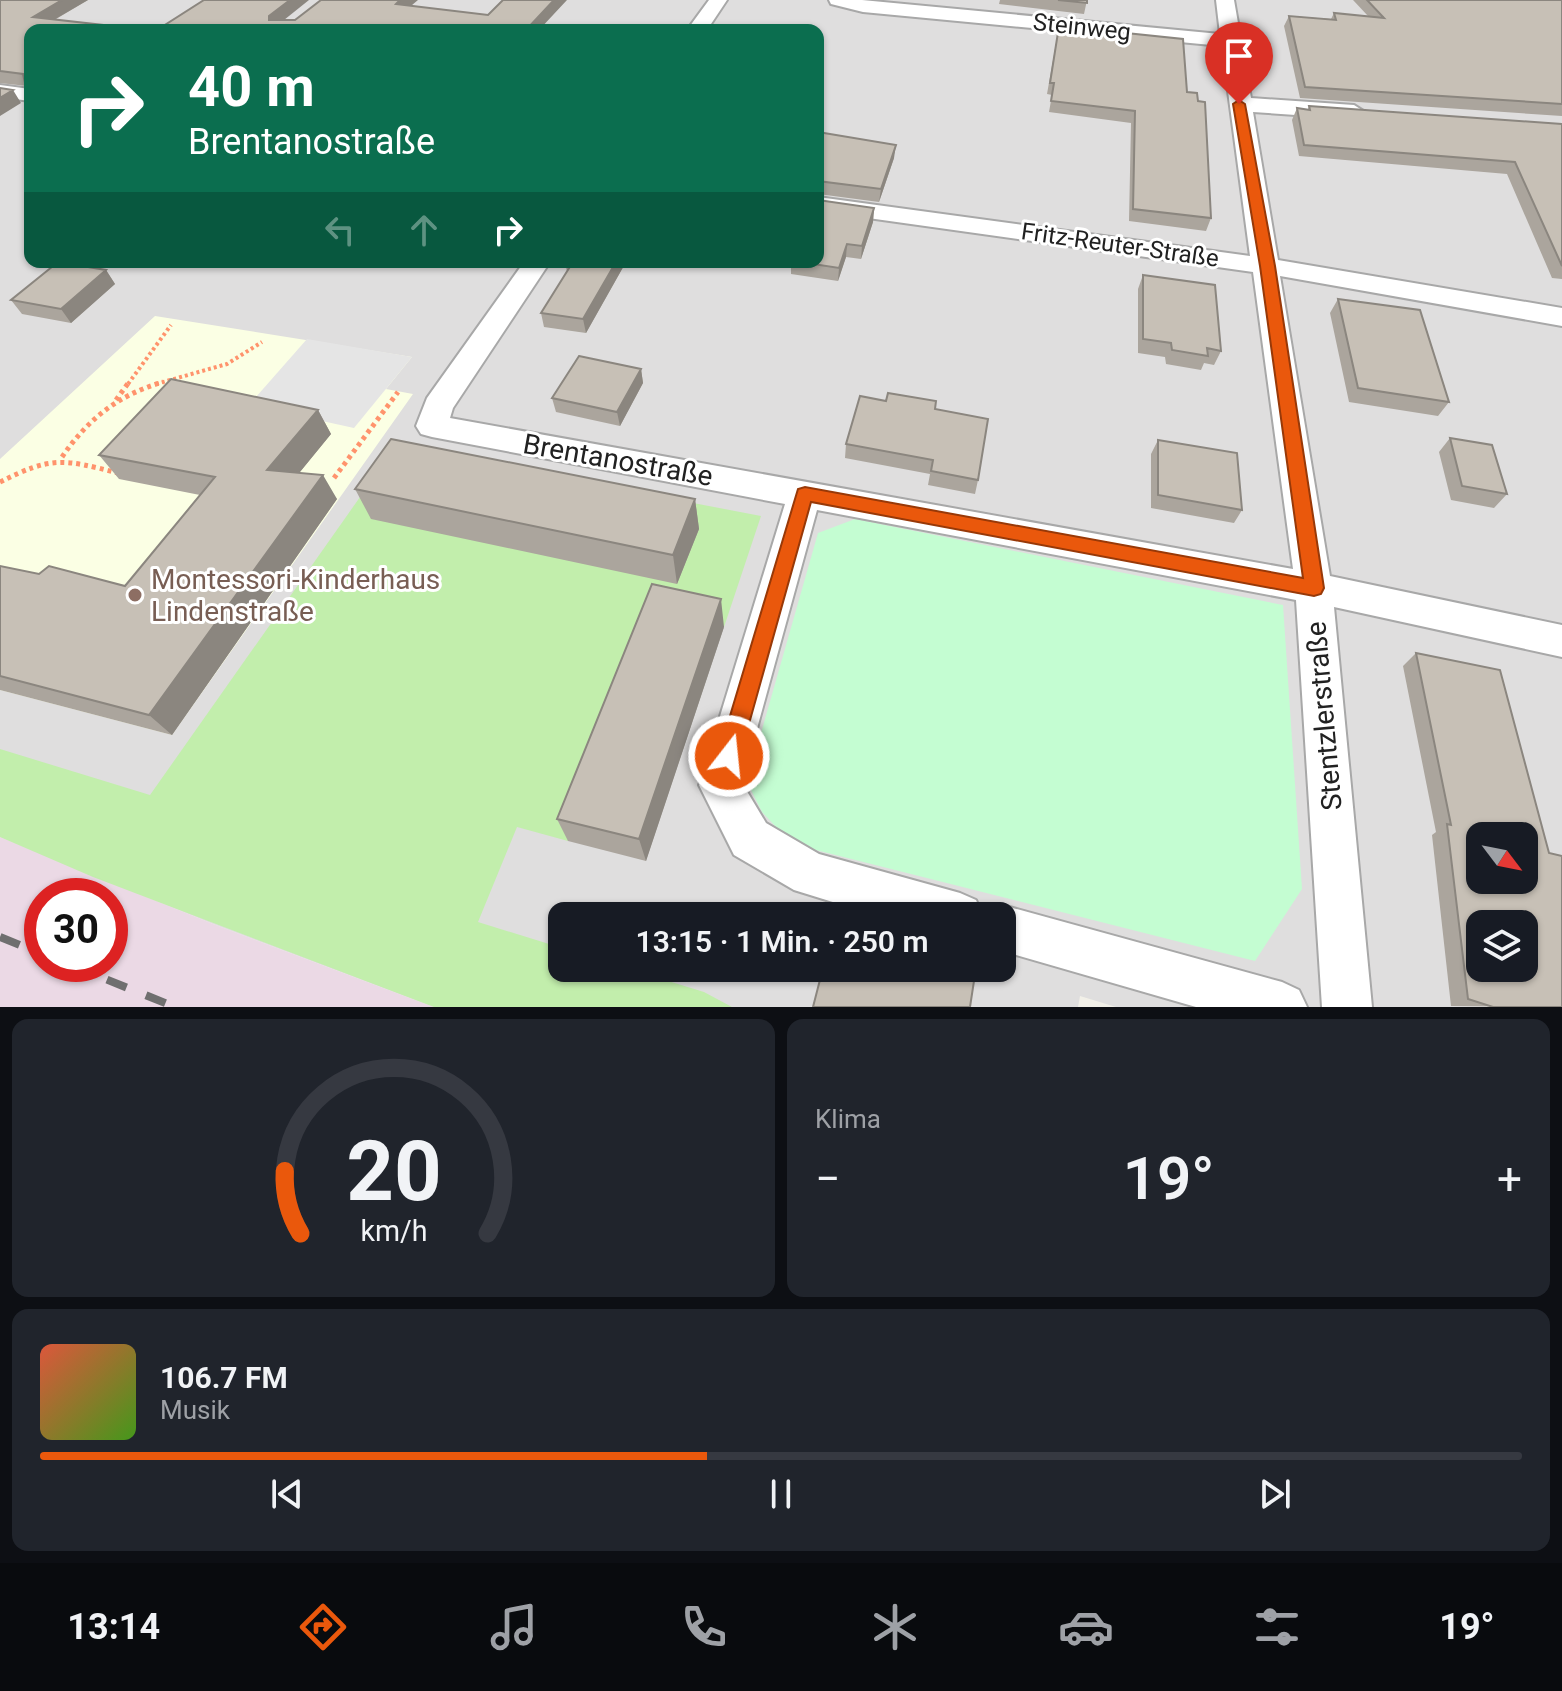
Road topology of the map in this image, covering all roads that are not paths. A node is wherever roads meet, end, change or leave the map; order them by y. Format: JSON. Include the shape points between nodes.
{"nodes":[{"id":1,"x":718,"y":0,"type":"edge"},
{"id":2,"x":838,"y":0,"type":"edge"},
{"id":3,"x":1225,"y":0,"type":"edge"},
{"id":4,"x":701,"y":24,"type":"edge"},
{"id":5,"x":1230,"y":41,"type":"junction"},
{"id":6,"x":0,"y":91,"type":"edge"},
{"id":7,"x":24,"y":94,"type":"edge"},
{"id":8,"x":1239,"y":104,"type":"junction"},
{"id":9,"x":1378,"y":113,"type":"edge"},
{"id":10,"x":824,"y":205,"type":"edge"},
{"id":11,"x":1267,"y":266,"type":"junction"},
{"id":12,"x":533,"y":268,"type":"edge"},
{"id":13,"x":1562,"y":317,"type":"edge"},
{"id":14,"x":805,"y":494,"type":"junction"},
{"id":15,"x":1314,"y":588,"type":"junction"},
{"id":16,"x":1562,"y":641,"type":"edge"},
{"id":17,"x":910,"y":902,"type":"edge"},
{"id":18,"x":1016,"y":932,"type":"edge"},
{"id":19,"x":1282,"y":1007,"type":"edge"},
{"id":20,"x":1347,"y":1007,"type":"edge"}],
"edges":[{"from":1,"to":4,"type":"street"},
{"from":2,"to":5,"type":"street","name":"Steinweg"},
{"from":3,"to":5,"type":"street","name":"Stentzlerstraße"},
{"from":5,"to":8,"type":"street","name":"Stentzlerstraße"},
{"from":6,"to":7,"type":"street"},
{"from":8,"to":9,"type":"street"},
{"from":8,"to":11,"type":"street","name":"Stentzlerstraße"},
{"from":10,"to":11,"type":"street","name":"Fritz-Reuter-Straße"},
{"from":11,"to":13,"type":"street","name":"Fritz-Reuter-Straße"},
{"from":11,"to":15,"type":"street","name":"Stentzlerstraße"},
{"from":12,"to":14,"type":"street","name":"Brentanostraße","via":[[438,406],[432,426]]},
{"from":14,"to":15,"type":"street","name":"Brentanostraße"},
{"from":14,"to":17,"type":"street","via":[[720,785],[750,839],[810,874]]},
{"from":15,"to":16,"type":"street","name":"Brentanostraße"},
{"from":15,"to":20,"type":"street","name":"Stentzlerstraße"},
{"from":18,"to":19,"type":"street"}]}
